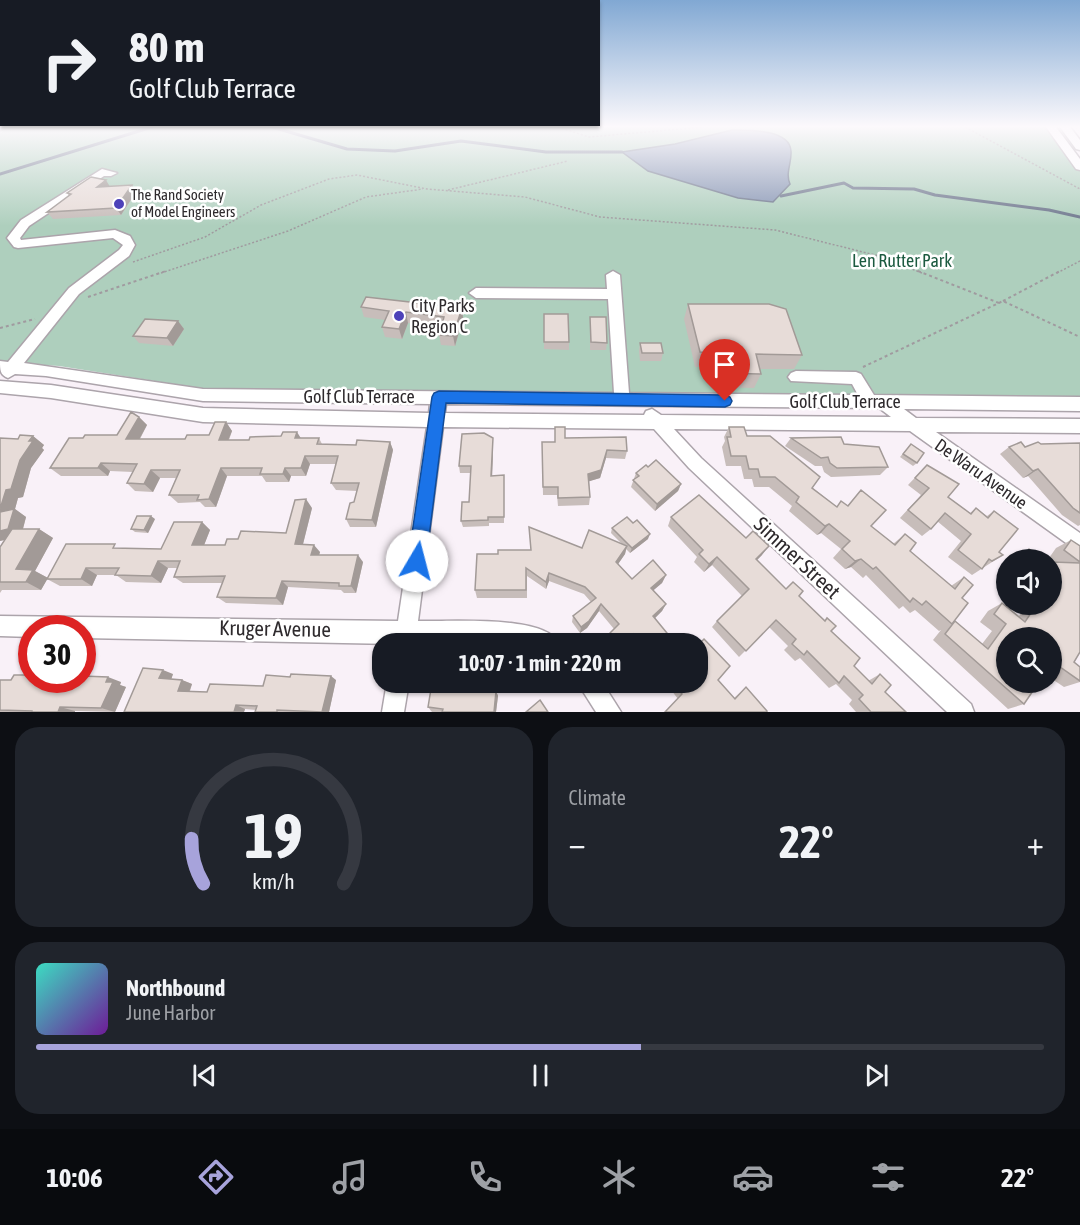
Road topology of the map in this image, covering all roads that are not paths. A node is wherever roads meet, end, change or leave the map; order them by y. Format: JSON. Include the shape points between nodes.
{"nodes":[{"id":1,"x":111,"y":173,"type":"dead end"},
{"id":2,"x":613,"y":275,"type":"dead end"},
{"id":3,"x":476,"y":292,"type":"dead end"},
{"id":4,"x":615,"y":294,"type":"junction"},
{"id":5,"x":6,"y":367,"type":"edge"},
{"id":6,"x":796,"y":377,"type":"dead end"},
{"id":7,"x":0,"y":381,"type":"edge"},
{"id":8,"x":0,"y":387,"type":"edge"},
{"id":9,"x":439,"y":397,"type":"junction"},
{"id":10,"x":629,"y":400,"type":"junction"},
{"id":11,"x":876,"y":402,"type":"junction"},
{"id":12,"x":1080,"y":404,"type":"edge"},
{"id":13,"x":437,"y":420,"type":"junction"},
{"id":14,"x":657,"y":421,"type":"junction"},
{"id":15,"x":912,"y":425,"type":"junction"},
{"id":16,"x":1080,"y":426,"type":"edge"},
{"id":17,"x":1080,"y":544,"type":"edge"},
{"id":18,"x":0,"y":626,"type":"edge"},
{"id":19,"x":407,"y":633,"type":"edge"},
{"id":20,"x":372,"y":636,"type":"edge"},
{"id":21,"x":396,"y":693,"type":"edge"},
{"id":22,"x":596,"y":693,"type":"edge"},
{"id":23,"x":393,"y":712,"type":"edge"},
{"id":24,"x":610,"y":712,"type":"edge"},
{"id":25,"x":963,"y":712,"type":"edge"}],
"edges":[{"from":1,"to":5,"type":"street","via":[[102,172],[26,223],[13,238],[18,244],[115,234],[129,245],[74,291]]},
{"from":2,"to":4,"type":"street"},
{"from":3,"to":4,"type":"street"},
{"from":4,"to":10,"type":"street"},
{"from":5,"to":7,"type":"street"},
{"from":5,"to":9,"type":"street","name":"Golf Club Terrace","via":[[203,395]]},
{"from":6,"to":11,"type":"street","name":"De Waru Avenue","via":[[856,378]]},
{"from":8,"to":13,"type":"street","name":"Golf Club Terrace","via":[[203,415]]},
{"from":9,"to":10,"type":"street","name":"Golf Club Terrace"},
{"from":9,"to":13,"type":"street"},
{"from":10,"to":11,"type":"street","name":"Golf Club Terrace"},
{"from":10,"to":14,"type":"street","name":"Simmer Street"},
{"from":11,"to":12,"type":"street","name":"Golf Club Terrace"},
{"from":11,"to":15,"type":"street","name":"De Waru Avenue"},
{"from":13,"to":14,"type":"street","name":"Golf Club Terrace"},
{"from":13,"to":19,"type":"street"},
{"from":14,"to":15,"type":"street","name":"Golf Club Terrace"},
{"from":14,"to":25,"type":"street","name":"Simmer Street","via":[[695,463]]},
{"from":15,"to":16,"type":"street","name":"Golf Club Terrace"},
{"from":15,"to":17,"type":"street","name":"De Waru Avenue"},
{"from":18,"to":20,"type":"street","name":"Kruger Avenue"},
{"from":21,"to":23,"type":"street"},
{"from":22,"to":24,"type":"street"}]}
